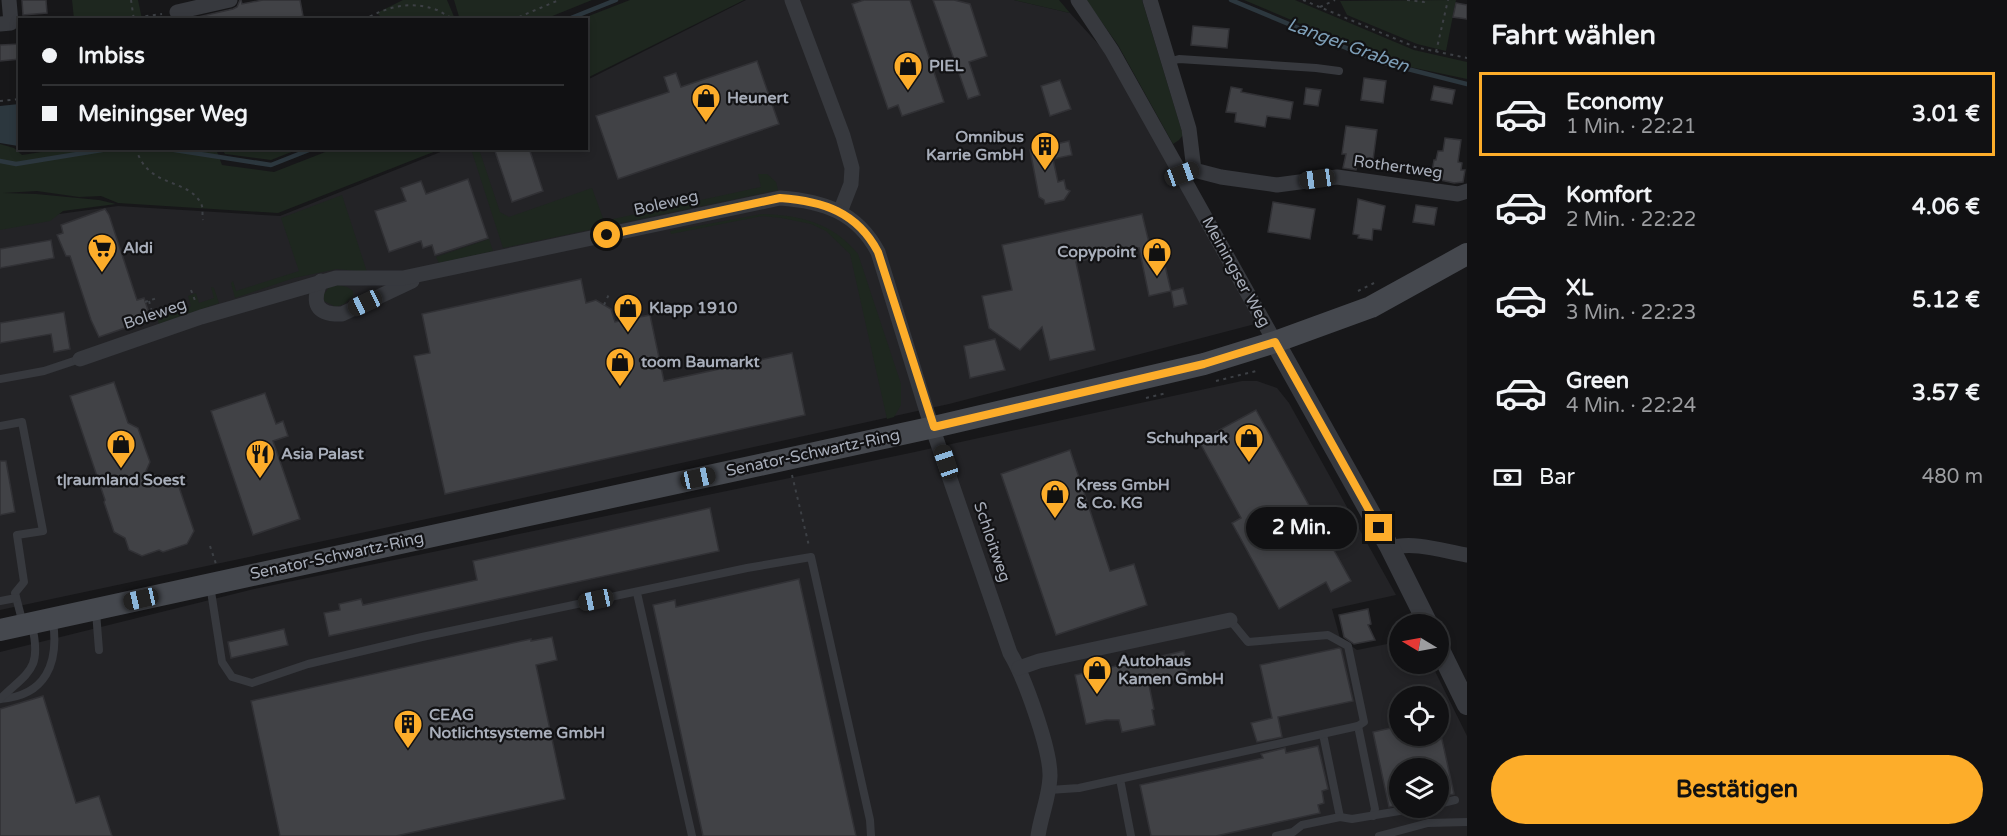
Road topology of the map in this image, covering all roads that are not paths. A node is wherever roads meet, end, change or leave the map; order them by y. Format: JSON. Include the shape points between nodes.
{"nodes":[{"id":1,"x":9,"y":0,"type":"edge"},
{"id":2,"x":230,"y":0,"type":"edge"},
{"id":3,"x":792,"y":0,"type":"edge"},
{"id":4,"x":1078,"y":0,"type":"edge"},
{"id":5,"x":1150,"y":0,"type":"edge"},
{"id":6,"x":177,"y":12,"type":"road end"},
{"id":7,"x":0,"y":24,"type":"edge"},
{"id":8,"x":1168,"y":62,"type":"junction"},
{"id":9,"x":1339,"y":71,"type":"dead end"},
{"id":10,"x":1188,"y":172,"type":"junction"},
{"id":11,"x":1467,"y":191,"type":"edge"},
{"id":12,"x":840,"y":212,"type":"junction"},
{"id":13,"x":1467,"y":254,"type":"edge"},
{"id":14,"x":429,"y":273,"type":"junction"},
{"id":15,"x":321,"y":281,"type":"junction"},
{"id":16,"x":1275,"y":342,"type":"junction"},
{"id":17,"x":80,"y":359,"type":"joint"},
{"id":18,"x":0,"y":379,"type":"edge"},
{"id":19,"x":0,"y":426,"type":"edge"},
{"id":20,"x":934,"y":427,"type":"junction"},
{"id":21,"x":1390,"y":548,"type":"junction"},
{"id":22,"x":1467,"y":555,"type":"edge"},
{"id":23,"x":210,"y":584,"type":"junction"},
{"id":24,"x":637,"y":593,"type":"junction"},
{"id":25,"x":16,"y":598,"type":"junction"},
{"id":26,"x":0,"y":601,"type":"edge"},
{"id":27,"x":96,"y":609,"type":"junction"},
{"id":28,"x":1423,"y":614,"type":"edge"},
{"id":29,"x":1230,"y":620,"type":"joint"},
{"id":30,"x":36,"y":622,"type":"junction"},
{"id":31,"x":0,"y":630,"type":"edge"},
{"id":32,"x":99,"y":650,"type":"dead end"},
{"id":33,"x":1019,"y":668,"type":"junction"},
{"id":34,"x":1449,"y":668,"type":"edge"},
{"id":35,"x":0,"y":699,"type":"edge"},
{"id":36,"x":1467,"y":705,"type":"edge"},
{"id":37,"x":1358,"y":726,"type":"junction"},
{"id":38,"x":1323,"y":734,"type":"junction"},
{"id":39,"x":1119,"y":779,"type":"junction"},
{"id":40,"x":1049,"y":790,"type":"junction"},
{"id":41,"x":1455,"y":800,"type":"dead end"},
{"id":42,"x":1449,"y":801,"type":"edge"},
{"id":43,"x":1389,"y":813,"type":"edge"},
{"id":44,"x":1373,"y":816,"type":"junction"},
{"id":45,"x":1340,"y":817,"type":"junction"},
{"id":46,"x":1467,"y":822,"type":"edge"},
{"id":47,"x":1039,"y":834,"type":"edge"},
{"id":48,"x":692,"y":836,"type":"edge"},
{"id":49,"x":870,"y":836,"type":"edge"},
{"id":50,"x":1131,"y":836,"type":"edge"},
{"id":51,"x":1276,"y":836,"type":"edge"},
{"id":52,"x":1379,"y":836,"type":"edge"}],
"edges":[{"from":1,"to":7,"type":"street","via":[[11,23]]},
{"from":2,"to":6,"type":"street"},
{"from":3,"to":12,"type":"street","via":[[852,168]]},
{"from":4,"to":10,"type":"street","name":"Meiningser Weg"},
{"from":5,"to":8,"type":"street","name":"Meiningser Weg"},
{"from":8,"to":9,"type":"lane","via":[[1179,59]]},
{"from":8,"to":10,"type":"street","name":"Meiningser Weg","via":[[1189,129]]},
{"from":10,"to":11,"type":"street","name":"Rothertweg","via":[[1277,185],[1337,177],[1458,194]]},
{"from":10,"to":16,"type":"street","name":"Meiningser Weg"},
{"from":12,"to":14,"type":"street","name":"Boleweg","via":[[806,200],[780,198]]},
{"from":12,"to":20,"type":"street","name":"Boleweg","via":[[865,231],[878,252]]},
{"from":13,"to":16,"type":"main road","name":"Senator-Schwartz-Ring","via":[[1371,307]]},
{"from":14,"to":15,"type":"street","name":"Boleweg","via":[[403,278]]},
{"from":14,"to":15,"type":"street","name":"Boleweg","via":[[342,314],[329,315],[319,309],[316,301]]},
{"from":15,"to":17,"type":"street","name":"Boleweg"},
{"from":16,"to":20,"type":"main road","name":"Senator-Schwartz-Ring","via":[[1204,364]]},
{"from":16,"to":21,"type":"street","name":"Meiningser Weg"},
{"from":17,"to":18,"type":"lane","name":"Boleweg"},
{"from":19,"to":25,"type":"lane","via":[[22,422],[43,531],[17,535],[24,582],[15,593]]},
{"from":20,"to":23,"type":"main road","name":"Senator-Schwartz-Ring"},
{"from":20,"to":33,"type":"street","name":"Schloitweg","via":[[1010,653]]},
{"from":21,"to":22,"type":"street","via":[[1412,546]]},
{"from":21,"to":28,"type":"street","name":"Meiningser Weg"},
{"from":23,"to":24,"type":"lane","via":[[222,662],[232,677],[252,683],[308,664],[422,637]]},
{"from":23,"to":27,"type":"main road","name":"Senator-Schwartz-Ring"},
{"from":24,"to":48,"type":"lane"},
{"from":24,"to":49,"type":"lane","via":[[811,557]]},
{"from":25,"to":26,"type":"lane"},
{"from":25,"to":30,"type":"lane"},
{"from":27,"to":30,"type":"main road","name":"Senator-Schwartz-Ring"},
{"from":27,"to":32,"type":"lane"},
{"from":29,"to":33,"type":"street"},
{"from":29,"to":37,"type":"lane","via":[[1248,642],[1328,635],[1348,646],[1364,722]]},
{"from":30,"to":31,"type":"main road","name":"Senator-Schwartz-Ring"},
{"from":30,"to":35,"type":"lane","via":[[35,659],[30,670]]},
{"from":30,"to":35,"type":"lane","via":[[54,650],[50,670],[28,692]]},
{"from":33,"to":40,"type":"street","name":"Schloitweg","via":[[1049,759]]},
{"from":34,"to":36,"type":"street"},
{"from":37,"to":38,"type":"lane"},
{"from":37,"to":44,"type":"lane","via":[[1375,809]]},
{"from":38,"to":39,"type":"lane"},
{"from":38,"to":45,"type":"lane"},
{"from":39,"to":40,"type":"lane"},
{"from":39,"to":50,"type":"lane"},
{"from":40,"to":47,"type":"street","name":"Schloitweg"},
{"from":41,"to":42,"type":"lane"},
{"from":43,"to":44,"type":"lane"},
{"from":44,"to":45,"type":"lane"},
{"from":45,"to":51,"type":"lane","via":[[1302,825]]},
{"from":46,"to":52,"type":"lane","via":[[1428,823]]}]}
